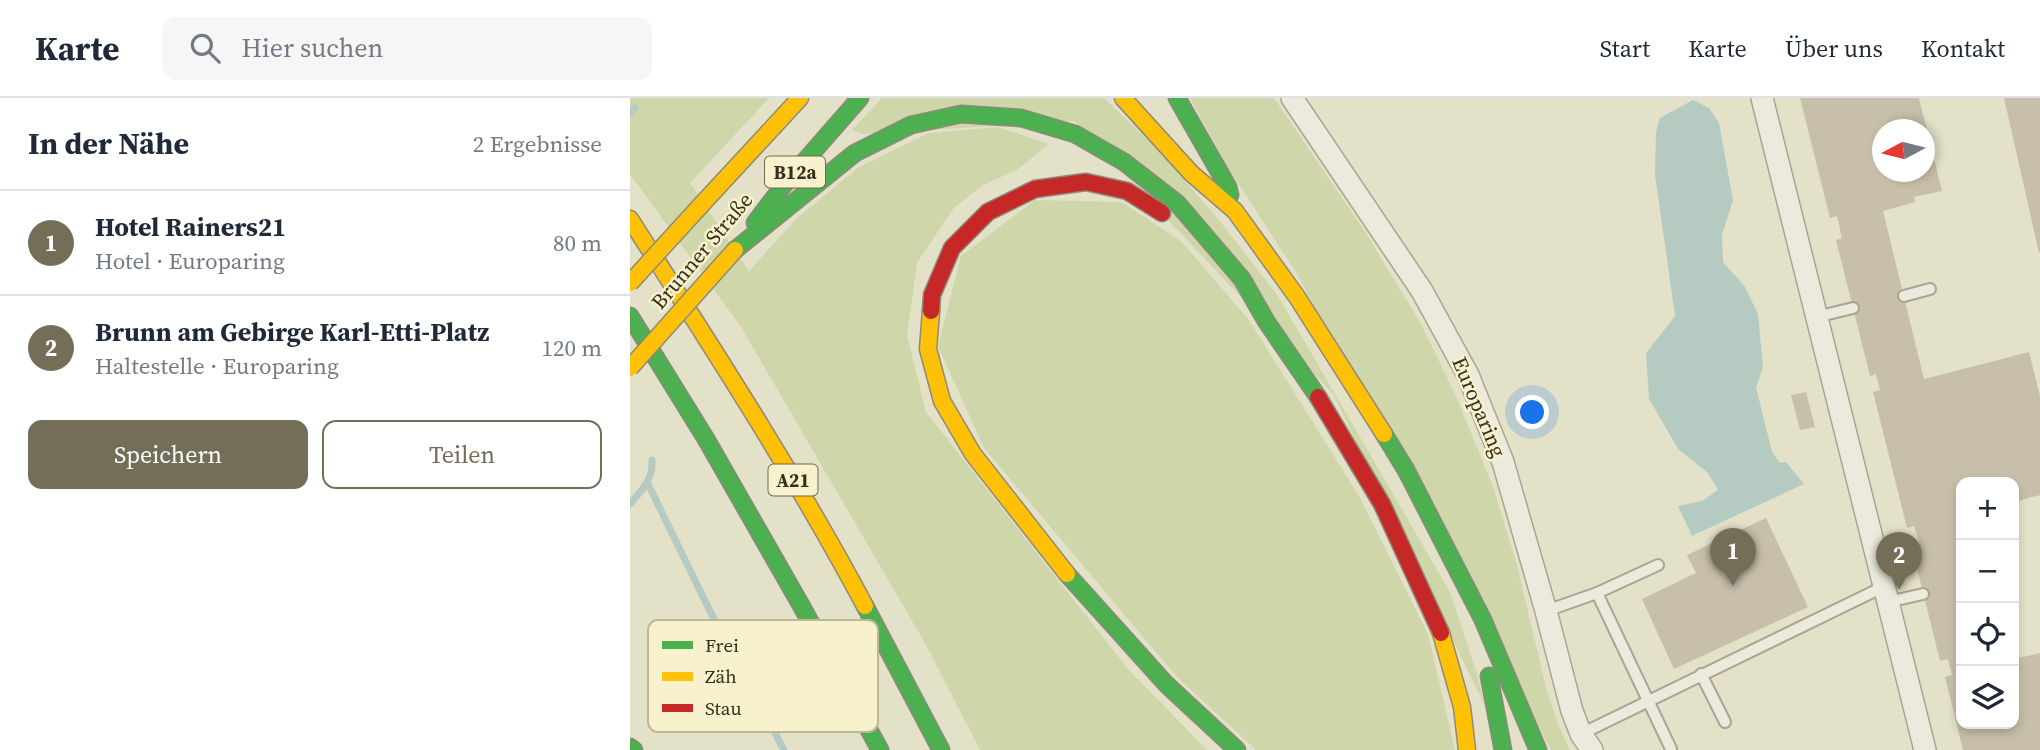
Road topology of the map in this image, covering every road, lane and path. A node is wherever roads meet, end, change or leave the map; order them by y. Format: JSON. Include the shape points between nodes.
{"nodes":[{"id":1,"x":800,"y":98,"type":"edge"},
{"id":2,"x":860,"y":98,"type":"edge"},
{"id":3,"x":1123,"y":98,"type":"edge"},
{"id":4,"x":1177,"y":98,"type":"edge"},
{"id":5,"x":1292,"y":98,"type":"edge"},
{"id":6,"x":1762,"y":98,"type":"edge"},
{"id":7,"x":1235,"y":211,"type":"junction"},
{"id":8,"x":630,"y":219,"type":"edge"},
{"id":9,"x":734,"y":250,"type":"junction"},
{"id":10,"x":630,"y":283,"type":"edge"},
{"id":11,"x":1930,"y":289,"type":"dead end"},
{"id":12,"x":1904,"y":296,"type":"dead end"},
{"id":13,"x":1853,"y":308,"type":"dead end"},
{"id":14,"x":630,"y":316,"type":"edge"},
{"id":15,"x":1816,"y":317,"type":"junction"},
{"id":16,"x":1266,"y":321,"type":"junction"},
{"id":17,"x":630,"y":368,"type":"edge"},
{"id":18,"x":1445,"y":548,"type":"junction"},
{"id":19,"x":1658,"y":565,"type":"dead end"},
{"id":20,"x":1597,"y":593,"type":"junction"},
{"id":21,"x":1923,"y":594,"type":"dead end"},
{"id":22,"x":1885,"y":595,"type":"junction"},
{"id":23,"x":1546,"y":611,"type":"junction"},
{"id":24,"x":809,"y":620,"type":"edge"},
{"id":25,"x":873,"y":620,"type":"edge"},
{"id":26,"x":878,"y":630,"type":"edge"},
{"id":27,"x":1701,"y":674,"type":"junction"},
{"id":28,"x":1647,"y":701,"type":"junction"},
{"id":29,"x":1725,"y":722,"type":"dead end"},
{"id":30,"x":870,"y":732,"type":"edge"},
{"id":31,"x":1586,"y":742,"type":"edge"},
{"id":32,"x":1671,"y":749,"type":"edge"},
{"id":33,"x":880,"y":750,"type":"edge"},
{"id":34,"x":941,"y":750,"type":"edge"},
{"id":35,"x":1237,"y":750,"type":"edge"},
{"id":36,"x":1467,"y":750,"type":"edge"},
{"id":37,"x":1503,"y":750,"type":"edge"},
{"id":38,"x":1538,"y":750,"type":"edge"},
{"id":39,"x":1925,"y":750,"type":"edge"}],
"edges":[{"from":1,"to":10,"type":"main road","name":"Brunner Straße","number":"B12a","bridge":true},
{"from":2,"to":9,"type":"main road","name":"Brunner Straße","number":"B12a"},
{"from":3,"to":7,"type":"main road","via":[[1191,173]]},
{"from":4,"to":7,"type":"main road","via":[[1228,187]]},
{"from":5,"to":23,"type":"street","name":"Europaring","via":[[1422,290],[1468,375],[1503,462]]},
{"from":6,"to":15,"type":"street"},
{"from":7,"to":18,"type":"main road","via":[[1360,393]]},
{"from":8,"to":25,"type":"main road","number":"A21","via":[[751,411]]},
{"from":9,"to":16,"type":"main road","via":[[855,153],[911,125],[961,114],[1021,118],[1075,134],[1124,162],[1177,203],[1242,279]]},
{"from":9,"to":17,"type":"main road","name":"Brunner Straße","number":"B12a","bridge":true},
{"from":11,"to":12,"type":"lane"},
{"from":13,"to":15,"type":"lane"},
{"from":14,"to":24,"type":"main road","number":"A21"},
{"from":15,"to":22,"type":"street"},
{"from":16,"to":35,"type":"main road","via":[[1164,214],[1127,191],[1086,182],[1035,190],[988,212],[952,248],[932,295],[928,349],[942,401],[973,454],[1066,573],[1166,684]]},
{"from":16,"to":36,"type":"main road","via":[[1328,412],[1382,504],[1440,631],[1462,706]]},
{"from":18,"to":37,"type":"main road","via":[[1485,661]]},
{"from":18,"to":38,"type":"main road","via":[[1483,620]]},
{"from":19,"to":20,"type":"lane"},
{"from":20,"to":23,"type":"lane"},
{"from":20,"to":28,"type":"lane"},
{"from":21,"to":22,"type":"lane"},
{"from":22,"to":27,"type":"lane","via":[[1818,618]]},
{"from":22,"to":39,"type":"street"},
{"from":23,"to":31,"type":"street","name":"Europaring","via":[[1572,711]]},
{"from":26,"to":34,"type":"main road","number":"A21"},
{"from":27,"to":28,"type":"lane"},
{"from":27,"to":29,"type":"lane"},
{"from":28,"to":31,"type":"lane","via":[[1619,715]]},
{"from":28,"to":32,"type":"lane"},
{"from":30,"to":33,"type":"main road","number":"A21"}]}
